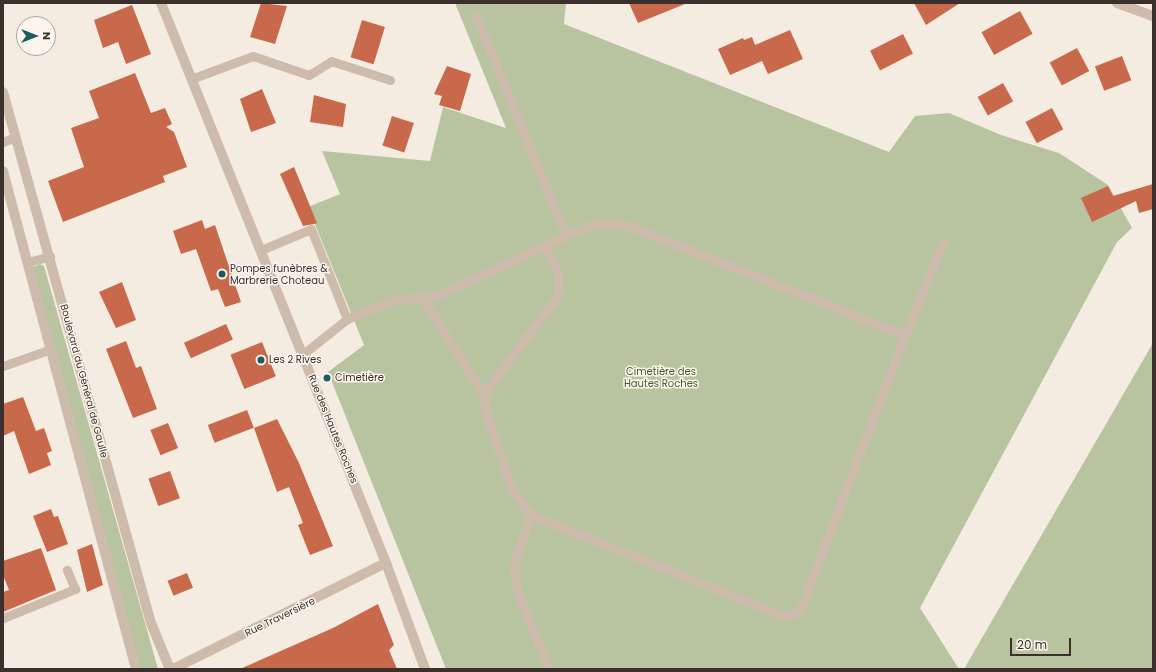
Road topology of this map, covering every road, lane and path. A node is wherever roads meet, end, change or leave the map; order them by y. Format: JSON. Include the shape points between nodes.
{"nodes":[{"id":1,"x":160,"y":3,"type":"edge"},
{"id":2,"x":1117,"y":3,"type":"edge"},
{"id":3,"x":476,"y":16,"type":"dead end"},
{"id":4,"x":1153,"y":16,"type":"edge"},
{"id":5,"x":191,"y":79,"type":"junction"},
{"id":6,"x":390,"y":80,"type":"dead end"},
{"id":7,"x":3,"y":92,"type":"edge"},
{"id":8,"x":15,"y":137,"type":"junction"},
{"id":9,"x":3,"y":142,"type":"edge"},
{"id":10,"x":3,"y":171,"type":"edge"},
{"id":11,"x":566,"y":236,"type":"junction"},
{"id":12,"x":943,"y":242,"type":"dead end"},
{"id":13,"x":545,"y":246,"type":"junction"},
{"id":14,"x":261,"y":250,"type":"junction"},
{"id":15,"x":50,"y":256,"type":"junction"},
{"id":16,"x":28,"y":262,"type":"junction"},
{"id":17,"x":422,"y":298,"type":"junction"},
{"id":18,"x":347,"y":319,"type":"junction"},
{"id":19,"x":905,"y":335,"type":"junction"},
{"id":20,"x":51,"y":349,"type":"junction"},
{"id":21,"x":303,"y":354,"type":"junction"},
{"id":22,"x":3,"y":366,"type":"edge"},
{"id":23,"x":486,"y":399,"type":"junction"},
{"id":24,"x":531,"y":515,"type":"junction"},
{"id":25,"x":386,"y":563,"type":"junction"},
{"id":26,"x":67,"y":570,"type":"dead end"},
{"id":27,"x":3,"y":618,"type":"edge"},
{"id":28,"x":136,"y":669,"type":"edge"},
{"id":29,"x":172,"y":669,"type":"edge"},
{"id":30,"x":425,"y":669,"type":"edge"},
{"id":31,"x":550,"y":669,"type":"edge"}],
"edges":[{"from":1,"to":5,"type":"street","name":"Rue des Hautes Roches"},
{"from":2,"to":4,"type":"street"},
{"from":3,"to":11,"type":"lane"},
{"from":5,"to":6,"type":"lane","via":[[253,56],[309,75],[331,61]]},
{"from":5,"to":14,"type":"street","name":"Rue des Hautes Roches"},
{"from":7,"to":8,"type":"street","name":"Boulevard du Général de Gaulle"},
{"from":8,"to":9,"type":"lane"},
{"from":8,"to":15,"type":"street","name":"Boulevard du Général de Gaulle"},
{"from":10,"to":16,"type":"street"},
{"from":11,"to":13,"type":"lane"},
{"from":11,"to":19,"type":"lane","via":[[585,227],[601,224],[629,226]]},
{"from":12,"to":19,"type":"lane"},
{"from":13,"to":17,"type":"lane","via":[[436,296]]},
{"from":13,"to":23,"type":"lane","via":[[558,273],[558,294],[487,390]]},
{"from":14,"to":18,"type":"lane","via":[[311,229]]},
{"from":14,"to":21,"type":"street","name":"Rue des Hautes Roches"},
{"from":15,"to":16,"type":"lane"},
{"from":15,"to":29,"type":"street","name":"Boulevard du Général de Gaulle","via":[[152,623]]},
{"from":16,"to":20,"type":"street"},
{"from":17,"to":18,"type":"lane","via":[[394,300]]},
{"from":17,"to":23,"type":"lane"},
{"from":18,"to":21,"type":"lane"},
{"from":19,"to":24,"type":"lane","via":[[800,610],[792,615],[781,615]]},
{"from":20,"to":22,"type":"lane"},
{"from":20,"to":28,"type":"street"},
{"from":21,"to":25,"type":"street","name":"Rue des Hautes Roches"},
{"from":23,"to":24,"type":"lane","via":[[484,407],[511,488]]},
{"from":24,"to":31,"type":"lane","via":[[516,557],[514,574],[519,596]]},
{"from":25,"to":29,"type":"street","name":"Rue Traversière"},
{"from":25,"to":30,"type":"street","name":"Rue des Hautes Roches"},
{"from":26,"to":27,"type":"lane","via":[[74,589]]}]}
